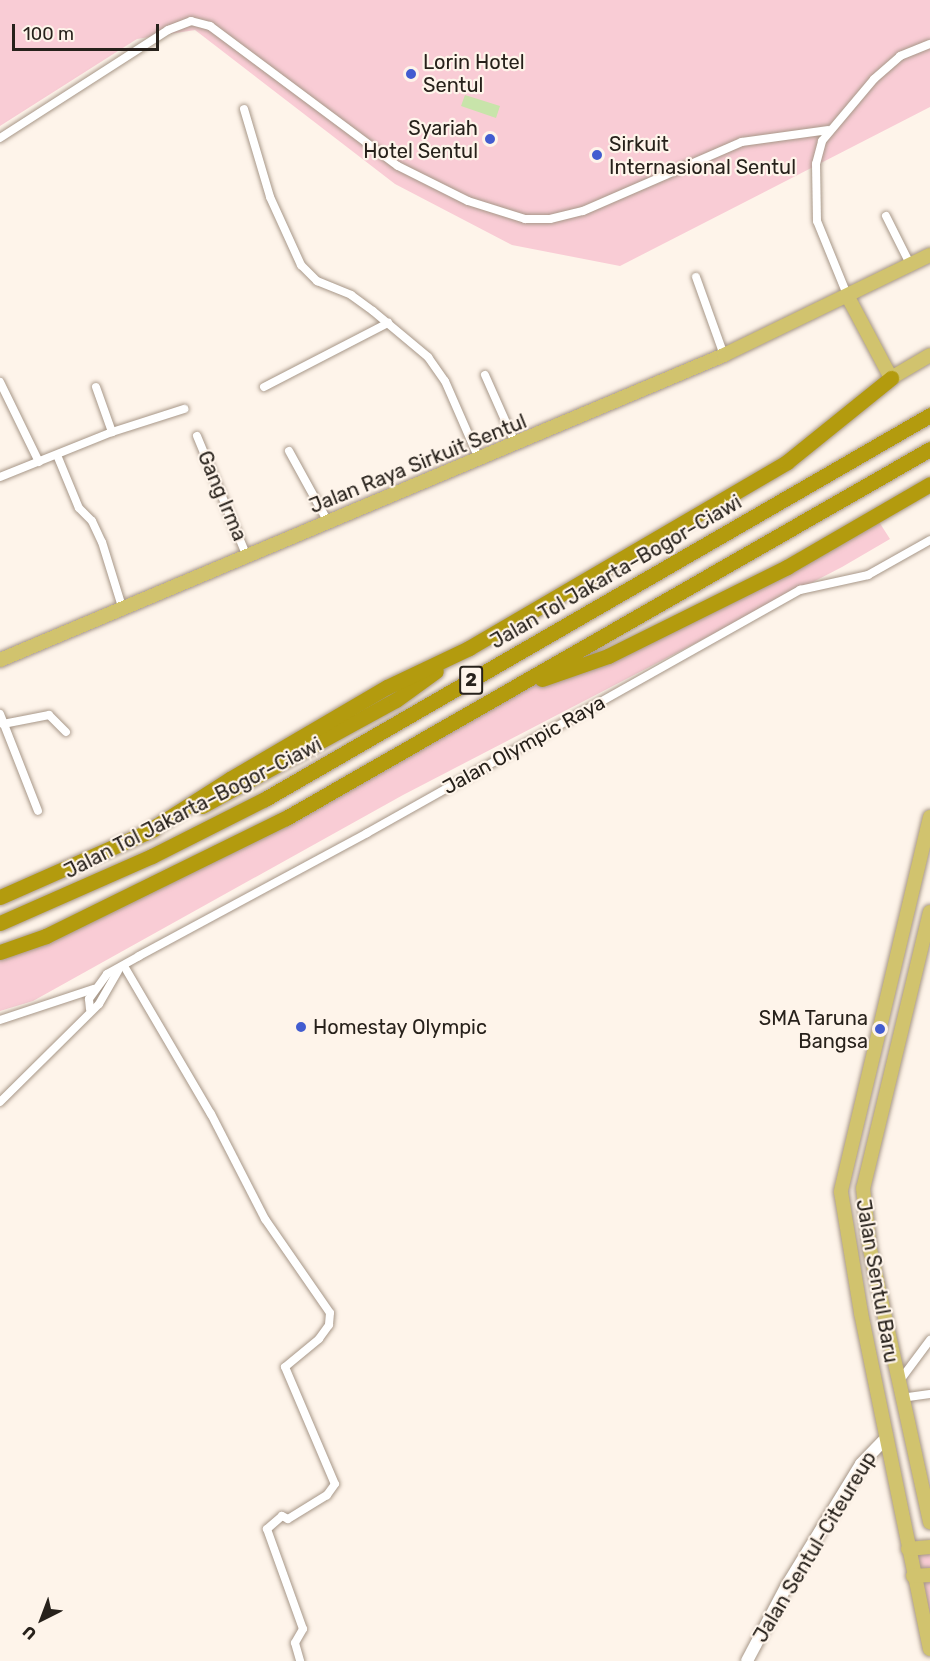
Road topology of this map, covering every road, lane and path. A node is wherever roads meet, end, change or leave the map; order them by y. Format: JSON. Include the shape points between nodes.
{"nodes":[{"id":1,"x":930,"y":44,"type":"edge"},
{"id":2,"x":244,"y":109,"type":"dead end"},
{"id":3,"x":828,"y":130,"type":"junction"},
{"id":4,"x":0,"y":138,"type":"edge"},
{"id":5,"x":886,"y":216,"type":"dead end"},
{"id":6,"x":930,"y":255,"type":"edge"},
{"id":7,"x":919,"y":263,"type":"edge"},
{"id":8,"x":696,"y":277,"type":"dead end"},
{"id":9,"x":848,"y":297,"type":"junction"},
{"id":10,"x":388,"y":323,"type":"junction"},
{"id":11,"x":724,"y":355,"type":"junction"},
{"id":12,"x":930,"y":355,"type":"edge"},
{"id":13,"x":485,"y":375,"type":"dead end"},
{"id":14,"x":891,"y":378,"type":"junction"},
{"id":15,"x":0,"y":382,"type":"edge"},
{"id":16,"x":96,"y":387,"type":"dead end"},
{"id":17,"x":264,"y":387,"type":"dead end"},
{"id":18,"x":184,"y":409,"type":"dead end"},
{"id":19,"x":930,"y":415,"type":"edge"},
{"id":20,"x":111,"y":432,"type":"junction"},
{"id":21,"x":197,"y":436,"type":"dead end"},
{"id":22,"x":516,"y":445,"type":"junction"},
{"id":23,"x":930,"y":449,"type":"edge"},
{"id":24,"x":289,"y":451,"type":"dead end"},
{"id":25,"x":57,"y":455,"type":"junction"},
{"id":26,"x":479,"y":459,"type":"junction"},
{"id":27,"x":39,"y":462,"type":"junction"},
{"id":28,"x":0,"y":477,"type":"edge"},
{"id":29,"x":930,"y":484,"type":"edge"},
{"id":30,"x":328,"y":522,"type":"junction"},
{"id":31,"x":930,"y":540,"type":"edge"},
{"id":32,"x":247,"y":557,"type":"junction"},
{"id":33,"x":123,"y":610,"type":"junction"},
{"id":34,"x":0,"y":660,"type":"edge"},
{"id":35,"x":506,"y":691,"type":"junction"},
{"id":36,"x":0,"y":714,"type":"edge"},
{"id":37,"x":3,"y":724,"type":"junction"},
{"id":38,"x":66,"y":732,"type":"dead end"},
{"id":39,"x":38,"y":811,"type":"dead end"},
{"id":40,"x":930,"y":817,"type":"edge"},
{"id":41,"x":0,"y":897,"type":"edge"},
{"id":42,"x":930,"y":912,"type":"edge"},
{"id":43,"x":0,"y":923,"type":"edge"},
{"id":44,"x":0,"y":952,"type":"edge"},
{"id":45,"x":121,"y":969,"type":"junction"},
{"id":46,"x":94,"y":989,"type":"junction"},
{"id":47,"x":90,"y":1009,"type":"junction"},
{"id":48,"x":0,"y":1020,"type":"edge"},
{"id":49,"x":0,"y":1102,"type":"edge"},
{"id":50,"x":930,"y":1340,"type":"edge"},
{"id":51,"x":897,"y":1383,"type":"junction"},
{"id":52,"x":930,"y":1394,"type":"edge"},
{"id":53,"x":901,"y":1398,"type":"junction"},
{"id":54,"x":887,"y":1437,"type":"junction"},
{"id":55,"x":930,"y":1522,"type":"edge"},
{"id":56,"x":930,"y":1547,"type":"edge"},
{"id":57,"x":908,"y":1549,"type":"junction"},
{"id":58,"x":930,"y":1575,"type":"edge"},
{"id":59,"x":913,"y":1576,"type":"junction"},
{"id":60,"x":930,"y":1649,"type":"edge"},
{"id":61,"x":300,"y":1661,"type":"edge"},
{"id":62,"x":747,"y":1661,"type":"edge"}],
"edges":[{"from":1,"to":3,"type":"street","via":[[900,56]]},
{"from":2,"to":10,"type":"street","via":[[270,197],[301,265],[317,281],[351,295]]},
{"from":3,"to":4,"type":"street","via":[[742,142],[583,211],[550,219],[525,219],[424,181],[210,26],[191,21],[168,30]]},
{"from":3,"to":9,"type":"street","via":[[816,164],[814,201],[825,242]]},
{"from":5,"to":7,"type":"street"},
{"from":6,"to":7,"type":"main road","name":"Jalan Raya Sirkuit Sentul"},
{"from":7,"to":9,"type":"main road","name":"Jalan Raya Sirkuit Sentul"},
{"from":8,"to":11,"type":"street"},
{"from":9,"to":11,"type":"main road","name":"Jalan Raya Sirkuit Sentul"},
{"from":9,"to":14,"type":"main road"},
{"from":10,"to":17,"type":"street"},
{"from":10,"to":26,"type":"street","via":[[437,368]]},
{"from":11,"to":22,"type":"main road","name":"Jalan Raya Sirkuit Sentul"},
{"from":12,"to":14,"type":"main road"},
{"from":13,"to":22,"type":"street"},
{"from":14,"to":41,"type":"highway","via":[[787,462],[470,648],[387,687],[145,833]]},
{"from":15,"to":27,"type":"street"},
{"from":16,"to":20,"type":"street"},
{"from":18,"to":20,"type":"street"},
{"from":19,"to":43,"type":"highway","name":"Jalan Tol Jakarta–Bogor–Ciawi","number":"2","via":[[265,800],[152,856]]},
{"from":20,"to":25,"type":"street"},
{"from":21,"to":32,"type":"street","name":"Gang Irma"},
{"from":22,"to":26,"type":"main road","name":"Jalan Raya Sirkuit Sentul"},
{"from":23,"to":35,"type":"highway","number":"2"},
{"from":24,"to":30,"type":"street"},
{"from":25,"to":27,"type":"street"},
{"from":25,"to":33,"type":"street","via":[[79,508],[92,521],[102,542]]},
{"from":26,"to":30,"type":"main road","name":"Jalan Raya Sirkuit Sentul"},
{"from":27,"to":28,"type":"street"},
{"from":29,"to":35,"type":"highway","via":[[787,567],[609,656]]},
{"from":30,"to":32,"type":"main road","name":"Jalan Raya Sirkuit Sentul"},
{"from":31,"to":45,"type":"street","name":"Jalan Olympic Raya","via":[[868,575],[800,590]]},
{"from":32,"to":33,"type":"main road","name":"Jalan Raya Sirkuit Sentul"},
{"from":33,"to":34,"type":"main road","name":"Jalan Raya Sirkuit Sentul"},
{"from":35,"to":44,"type":"highway","number":"2","via":[[276,824],[68,926]]},
{"from":36,"to":37,"type":"street"},
{"from":37,"to":38,"type":"street","via":[[49,716]]},
{"from":37,"to":39,"type":"street"},
{"from":40,"to":54,"type":"main road","name":"Jalan Sentul Baru","via":[[841,1192]]},
{"from":42,"to":51,"type":"main road","name":"Jalan Sentul Baru","via":[[863,1188],[870,1249]]},
{"from":45,"to":46,"type":"street","name":"Jalan Olympic Raya","via":[[107,974]]},
{"from":45,"to":47,"type":"street","via":[[99,1004]]},
{"from":45,"to":61,"type":"street","via":[[211,1114],[265,1219],[330,1313],[329,1325],[319,1339],[285,1367],[335,1484],[327,1495],[288,1519],[282,1516],[267,1529],[303,1629],[295,1643]]},
{"from":46,"to":47,"type":"street"},
{"from":46,"to":48,"type":"street","name":"Jalan Olympic Raya"},
{"from":47,"to":49,"type":"street"},
{"from":50,"to":51,"type":"street"},
{"from":51,"to":53,"type":"main road","name":"Jalan Sentul Baru"},
{"from":52,"to":53,"type":"street"},
{"from":53,"to":55,"type":"main road","name":"Jalan Sentul Baru"},
{"from":54,"to":57,"type":"main road","name":"Jalan Sentul Baru"},
{"from":54,"to":62,"type":"street","name":"Jalan Sentul-Citeureup","via":[[861,1464],[786,1587]]},
{"from":56,"to":57,"type":"main road"},
{"from":57,"to":59,"type":"main road","name":"Jalan Sentul Baru"},
{"from":58,"to":59,"type":"main road"},
{"from":59,"to":60,"type":"main road","name":"Jalan Sentul Baru"}]}
